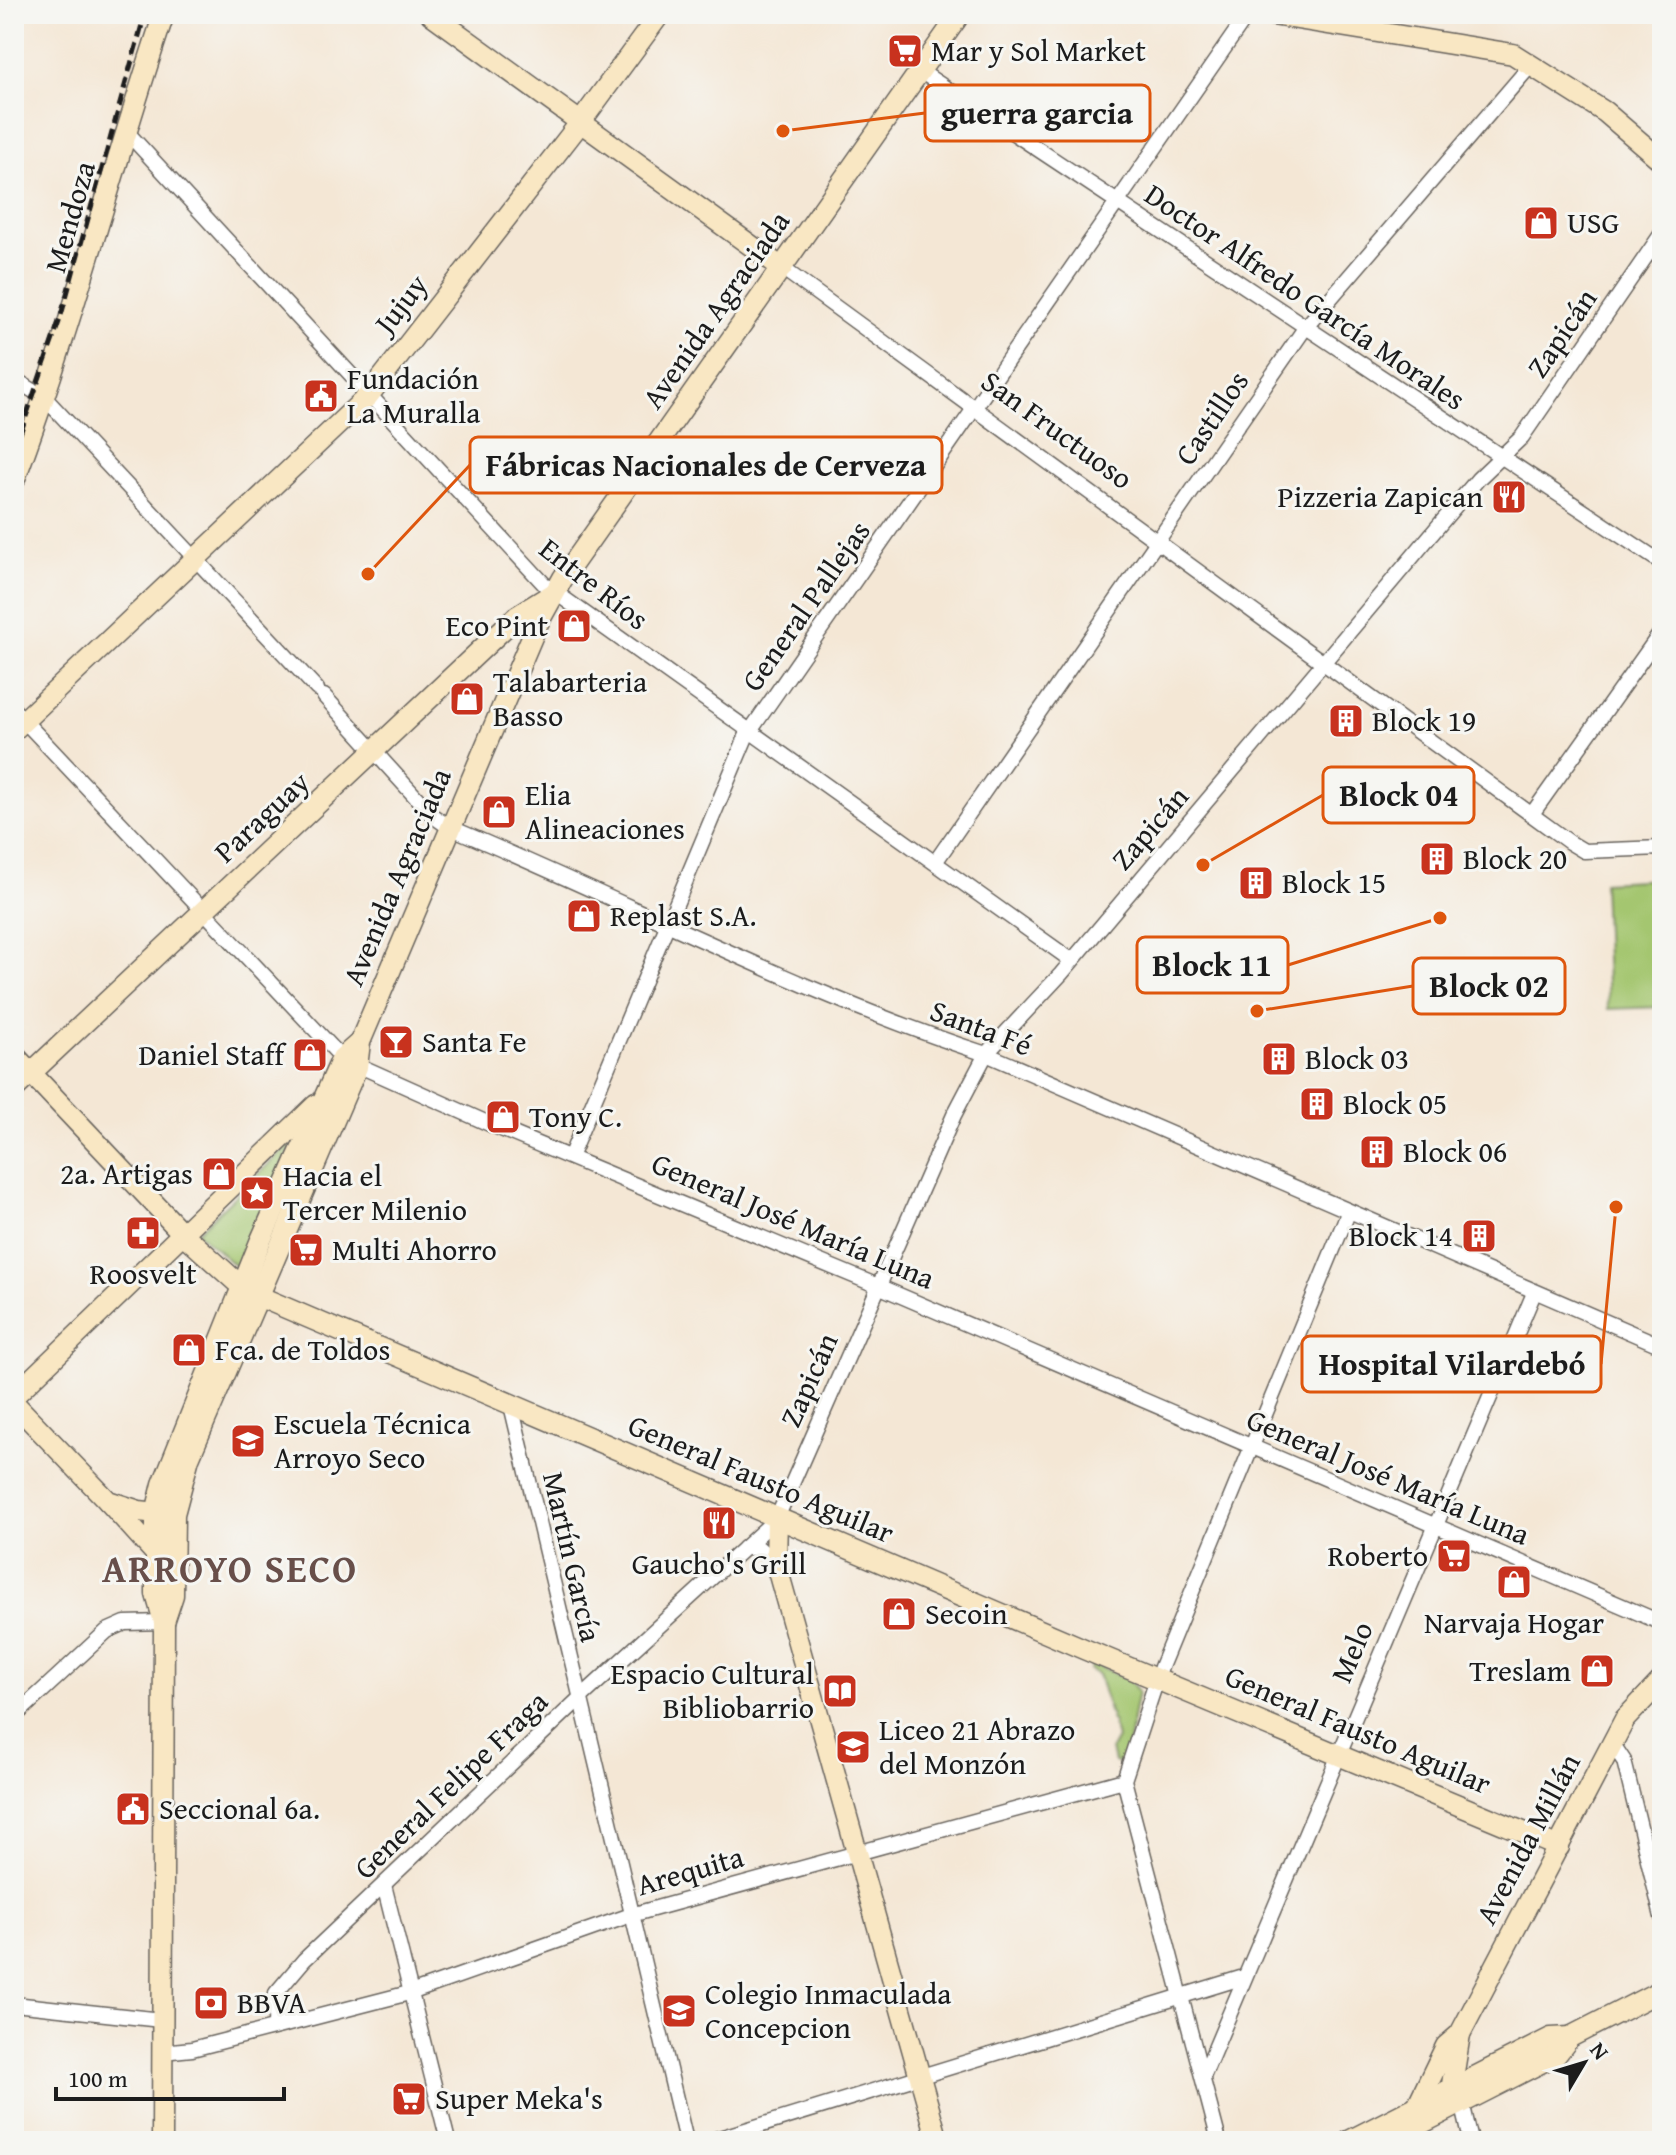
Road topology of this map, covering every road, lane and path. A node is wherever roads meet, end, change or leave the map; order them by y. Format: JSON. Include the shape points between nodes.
{"nodes":[{"id":1,"x":164,"y":14,"type":"edge"},
{"id":2,"x":431,"y":14,"type":"edge"},
{"id":3,"x":660,"y":14,"type":"edge"},
{"id":4,"x":960,"y":14,"type":"edge"},
{"id":5,"x":1248,"y":14,"type":"edge"},
{"id":6,"x":1266,"y":14,"type":"edge"},
{"id":7,"x":1531,"y":65,"type":"junction"},
{"id":8,"x":920,"y":71,"type":"junction"},
{"id":9,"x":580,"y":123,"type":"junction"},
{"id":10,"x":125,"y":130,"type":"junction"},
{"id":11,"x":1662,"y":161,"type":"edge"},
{"id":12,"x":1118,"y":204,"type":"junction"},
{"id":13,"x":1662,"y":233,"type":"edge"},
{"id":14,"x":782,"y":268,"type":"junction"},
{"id":15,"x":1305,"y":328,"type":"junction"},
{"id":16,"x":14,"y":379,"type":"edge"},
{"id":17,"x":368,"y":396,"type":"junction"},
{"id":18,"x":45,"y":398,"type":"junction"},
{"id":19,"x":976,"y":409,"type":"junction"},
{"id":20,"x":1498,"y":457,"type":"junction"},
{"id":21,"x":14,"y":481,"type":"edge"},
{"id":22,"x":1160,"y":542,"type":"junction"},
{"id":23,"x":196,"y":559,"type":"junction"},
{"id":24,"x":1662,"y":563,"type":"edge"},
{"id":25,"x":554,"y":593,"type":"junction"},
{"id":26,"x":1662,"y":631,"type":"edge"},
{"id":27,"x":1325,"y":661,"type":"junction"},
{"id":28,"x":17,"y":720,"type":"edge"},
{"id":29,"x":750,"y":730,"type":"junction"},
{"id":30,"x":375,"y":752,"type":"junction"},
{"id":31,"x":1532,"y":814,"type":"junction"},
{"id":32,"x":449,"y":827,"type":"junction"},
{"id":33,"x":1662,"y":848,"type":"edge"},
{"id":34,"x":936,"y":861,"type":"junction"},
{"id":35,"x":203,"y":913,"type":"junction"},
{"id":36,"x":670,"y":923,"type":"junction"},
{"id":37,"x":1071,"y":960,"type":"junction"},
{"id":38,"x":986,"y":1054,"type":"junction"},
{"id":39,"x":14,"y":1055,"type":"edge"},
{"id":40,"x":349,"y":1062,"type":"junction"},
{"id":41,"x":31,"y":1073,"type":"junction"},
{"id":42,"x":14,"y":1089,"type":"edge"},
{"id":43,"x":325,"y":1096,"type":"junction"},
{"id":44,"x":571,"y":1155,"type":"junction"},
{"id":45,"x":1348,"y":1213,"type":"junction"},
{"id":46,"x":183,"y":1234,"type":"junction"},
{"id":47,"x":878,"y":1286,"type":"junction"},
{"id":48,"x":250,"y":1292,"type":"junction"},
{"id":49,"x":1534,"y":1293,"type":"junction"},
{"id":50,"x":1662,"y":1346,"type":"edge"},
{"id":51,"x":14,"y":1396,"type":"edge"},
{"id":52,"x":14,"y":1403,"type":"edge"},
{"id":53,"x":511,"y":1405,"type":"junction"},
{"id":54,"x":1252,"y":1447,"type":"junction"},
{"id":55,"x":108,"y":1501,"type":"junction"},
{"id":56,"x":165,"y":1514,"type":"junction"},
{"id":57,"x":777,"y":1518,"type":"junction"},
{"id":58,"x":1435,"y":1526,"type":"junction"},
{"id":59,"x":744,"y":1548,"type":"junction"},
{"id":60,"x":156,"y":1554,"type":"junction"},
{"id":61,"x":776,"y":1564,"type":"junction"},
{"id":62,"x":164,"y":1622,"type":"junction"},
{"id":63,"x":1662,"y":1623,"type":"edge"},
{"id":64,"x":1157,"y":1678,"type":"junction"},
{"id":65,"x":1662,"y":1680,"type":"edge"},
{"id":66,"x":578,"y":1700,"type":"junction"},
{"id":67,"x":14,"y":1717,"type":"edge"},
{"id":68,"x":1612,"y":1743,"type":"junction"},
{"id":69,"x":1337,"y":1754,"type":"junction"},
{"id":70,"x":1124,"y":1780,"type":"junction"},
{"id":71,"x":1559,"y":1847,"type":"junction"},
{"id":72,"x":858,"y":1851,"type":"junction"},
{"id":73,"x":384,"y":1885,"type":"junction"},
{"id":74,"x":631,"y":1915,"type":"junction"},
{"id":75,"x":1662,"y":1917,"type":"edge"},
{"id":76,"x":1244,"y":1977,"type":"junction"},
{"id":77,"x":1662,"y":1990,"type":"edge"},
{"id":78,"x":413,"y":1992,"type":"junction"},
{"id":79,"x":1182,"y":1996,"type":"junction"},
{"id":80,"x":14,"y":2004,"type":"edge"},
{"id":81,"x":161,"y":2020,"type":"junction"},
{"id":82,"x":275,"y":2026,"type":"junction"},
{"id":83,"x":1460,"y":2034,"type":"junction"},
{"id":84,"x":162,"y":2052,"type":"junction"},
{"id":85,"x":920,"y":2076,"type":"junction"},
{"id":86,"x":1202,"y":2077,"type":"junction"},
{"id":87,"x":1454,"y":2100,"type":"junction"},
{"id":88,"x":1417,"y":2106,"type":"junction"},
{"id":89,"x":162,"y":2141,"type":"edge"},
{"id":90,"x":448,"y":2141,"type":"edge"},
{"id":91,"x":686,"y":2141,"type":"edge"},
{"id":92,"x":710,"y":2141,"type":"edge"},
{"id":93,"x":938,"y":2141,"type":"edge"},
{"id":94,"x":1219,"y":2141,"type":"edge"},
{"id":95,"x":1349,"y":2141,"type":"edge"},
{"id":96,"x":1387,"y":2141,"type":"edge"},
{"id":97,"x":1471,"y":2141,"type":"edge"}],
"edges":[{"from":1,"to":10,"type":"street","name":"Mendoza"},
{"from":2,"to":9,"type":"street","name":"San Fructuoso"},
{"from":3,"to":9,"type":"street","name":"Jujuy"},
{"from":4,"to":8,"type":"street","name":"Avenida Agraciada"},
{"from":5,"to":12,"type":"street","name":"General Pallejas"},
{"from":6,"to":7,"type":"street","via":[[1490,47]]},
{"from":7,"to":11,"type":"street","via":[[1633,132]]},
{"from":7,"to":15,"type":"street","name":"Castillos"},
{"from":8,"to":12,"type":"street","name":"Doctor Alfredo García Morales"},
{"from":8,"to":14,"type":"street","name":"Avenida Agraciada"},
{"from":9,"to":14,"type":"street","name":"San Fructuoso"},
{"from":9,"to":17,"type":"street","name":"Jujuy"},
{"from":10,"to":17,"type":"street","name":"Entre Ríos"},
{"from":10,"to":18,"type":"street","name":"Mendoza"},
{"from":12,"to":15,"type":"street","name":"Doctor Alfredo García Morales"},
{"from":12,"to":19,"type":"street","name":"General Pallejas"},
{"from":13,"to":20,"type":"street","name":"Zapicán","via":[[1522,437]]},
{"from":14,"to":19,"type":"street","name":"San Fructuoso"},
{"from":14,"to":25,"type":"street","name":"Avenida Agraciada"},
{"from":15,"to":20,"type":"street","name":"Doctor Alfredo García Morales"},
{"from":15,"to":22,"type":"street","name":"Castillos"},
{"from":16,"to":18,"type":"street","name":"Santa Fé"},
{"from":17,"to":23,"type":"street","name":"Jujuy"},
{"from":17,"to":25,"type":"street","name":"Entre Ríos"},
{"from":18,"to":21,"type":"street","name":"Mendoza"},
{"from":18,"to":23,"type":"street","name":"Santa Fé"},
{"from":19,"to":22,"type":"street","name":"San Fructuoso"},
{"from":19,"to":29,"type":"street","name":"General Pallejas"},
{"from":20,"to":24,"type":"street","name":"Doctor Alfredo García Morales"},
{"from":20,"to":27,"type":"street","name":"Zapicán"},
{"from":22,"to":27,"type":"street","name":"San Fructuoso"},
{"from":22,"to":34,"type":"street","name":"Castillos"},
{"from":23,"to":28,"type":"street","name":"Jujuy"},
{"from":23,"to":30,"type":"street","name":"Santa Fé"},
{"from":25,"to":29,"type":"street","name":"Entre Ríos"},
{"from":25,"to":30,"type":"street","name":"Paraguay","via":[[517,616]]},
{"from":25,"to":32,"type":"street","name":"Avenida Agraciada"},
{"from":26,"to":31,"type":"street"},
{"from":27,"to":31,"type":"street","name":"San Fructuoso"},
{"from":27,"to":37,"type":"street","name":"Zapicán"},
{"from":28,"to":35,"type":"street","name":"General José María Luna"},
{"from":29,"to":34,"type":"street","name":"Entre Ríos"},
{"from":29,"to":36,"type":"street","name":"General Pallejas"},
{"from":30,"to":32,"type":"street","name":"Santa Fé"},
{"from":30,"to":35,"type":"street","name":"Paraguay"},
{"from":31,"to":33,"type":"street","name":"San Fructuoso","via":[[1584,851]]},
{"from":32,"to":36,"type":"street","name":"Santa Fé"},
{"from":32,"to":40,"type":"street","name":"Avenida Agraciada"},
{"from":34,"to":37,"type":"street","name":"Entre Ríos"},
{"from":35,"to":40,"type":"street","name":"General José María Luna"},
{"from":35,"to":41,"type":"street","name":"Paraguay"},
{"from":36,"to":38,"type":"street","name":"Santa Fé","via":[[882,1019]]},
{"from":36,"to":44,"type":"street","name":"General Pallejas"},
{"from":37,"to":38,"type":"street","name":"Zapicán"},
{"from":38,"to":45,"type":"street","name":"Santa Fé"},
{"from":38,"to":47,"type":"street","name":"Zapicán"},
{"from":39,"to":41,"type":"street","name":"General Fausto Aguilar"},
{"from":40,"to":43,"type":"street","name":"Avenida Agraciada"},
{"from":40,"to":44,"type":"street","name":"General José María Luna"},
{"from":40,"to":48,"type":"street","name":"Avenida Agraciada"},
{"from":41,"to":42,"type":"street","name":"Paraguay"},
{"from":41,"to":46,"type":"street","name":"General Fausto Aguilar"},
{"from":43,"to":46,"type":"street"},
{"from":43,"to":48,"type":"street","name":"Avenida Agraciada"},
{"from":44,"to":47,"type":"street","name":"General José María Luna"},
{"from":45,"to":49,"type":"street","name":"Santa Fé"},
{"from":45,"to":54,"type":"street"},
{"from":46,"to":48,"type":"street","name":"General Fausto Aguilar"},
{"from":46,"to":51,"type":"street"},
{"from":47,"to":54,"type":"street","name":"General José María Luna"},
{"from":47,"to":57,"type":"street","name":"Zapicán"},
{"from":48,"to":53,"type":"street","name":"General Fausto Aguilar"},
{"from":48,"to":56,"type":"street","name":"Avenida Agraciada","via":[[166,1476]]},
{"from":49,"to":50,"type":"street","name":"Santa Fé"},
{"from":49,"to":58,"type":"street","name":"Melo"},
{"from":52,"to":55,"type":"street"},
{"from":53,"to":57,"type":"street","name":"General Fausto Aguilar"},
{"from":53,"to":66,"type":"street","name":"Martín García"},
{"from":54,"to":58,"type":"street","name":"General José María Luna"},
{"from":54,"to":64,"type":"street"},
{"from":55,"to":56,"type":"street"},
{"from":55,"to":60,"type":"street"},
{"from":56,"to":60,"type":"street","name":"Avenida Agraciada"},
{"from":56,"to":62,"type":"street","name":"Avenida Agraciada","via":[[173,1595]]},
{"from":57,"to":59,"type":"street","name":"General Felipe Fraga"},
{"from":57,"to":61,"type":"street"},
{"from":57,"to":64,"type":"street","name":"General Fausto Aguilar"},
{"from":58,"to":63,"type":"street","name":"General José María Luna"},
{"from":58,"to":69,"type":"street","name":"Melo"},
{"from":59,"to":61,"type":"street","via":[[759,1548]]},
{"from":59,"to":66,"type":"street","name":"General Felipe Fraga"},
{"from":60,"to":62,"type":"street","name":"Avenida Agraciada","via":[[156,1594]]},
{"from":61,"to":72,"type":"street"},
{"from":62,"to":67,"type":"street","via":[[125,1623],[107,1631]]},
{"from":62,"to":81,"type":"street","name":"Avenida Agraciada"},
{"from":64,"to":69,"type":"street","name":"General Fausto Aguilar"},
{"from":64,"to":70,"type":"street"},
{"from":65,"to":68,"type":"street","name":"Avenida Millán","via":[[1634,1708]]},
{"from":66,"to":73,"type":"street","name":"General Felipe Fraga"},
{"from":66,"to":74,"type":"street","name":"Martín García"},
{"from":68,"to":71,"type":"street","name":"Avenida Millán"},
{"from":68,"to":75,"type":"street","via":[[1624,1761]]},
{"from":69,"to":71,"type":"street","name":"General Fausto Aguilar"},
{"from":69,"to":76,"type":"street","name":"Melo"},
{"from":70,"to":72,"type":"street","name":"Arequita"},
{"from":70,"to":79,"type":"street"},
{"from":71,"to":83,"type":"street","name":"Avenida Millán"},
{"from":72,"to":74,"type":"street","name":"Arequita"},
{"from":72,"to":85,"type":"street"},
{"from":73,"to":78,"type":"street"},
{"from":73,"to":82,"type":"street","name":"General Felipe Fraga","via":[[285,1980],[276,1993]]},
{"from":74,"to":78,"type":"street","name":"Arequita"},
{"from":74,"to":91,"type":"street","name":"Martín García"},
{"from":76,"to":79,"type":"street"},
{"from":76,"to":86,"type":"street","name":"Melo"},
{"from":77,"to":87,"type":"street","via":[[1570,2037],[1551,2038]]},
{"from":78,"to":82,"type":"street","name":"Arequita"},
{"from":78,"to":90,"type":"street"},
{"from":79,"to":85,"type":"street"},
{"from":79,"to":86,"type":"street"},
{"from":80,"to":81,"type":"street"},
{"from":81,"to":84,"type":"street","name":"Avenida Agraciada"},
{"from":82,"to":84,"type":"street"},
{"from":83,"to":87,"type":"street","name":"Avenida Millán"},
{"from":83,"to":88,"type":"street","name":"Avenida Millán","via":[[1446,2046]]},
{"from":84,"to":89,"type":"street","name":"Avenida Agraciada"},
{"from":85,"to":92,"type":"street"},
{"from":85,"to":93,"type":"street"},
{"from":86,"to":94,"type":"street"},
{"from":87,"to":88,"type":"street"},
{"from":87,"to":96,"type":"street"},
{"from":87,"to":97,"type":"street"},
{"from":88,"to":95,"type":"street"}]}
